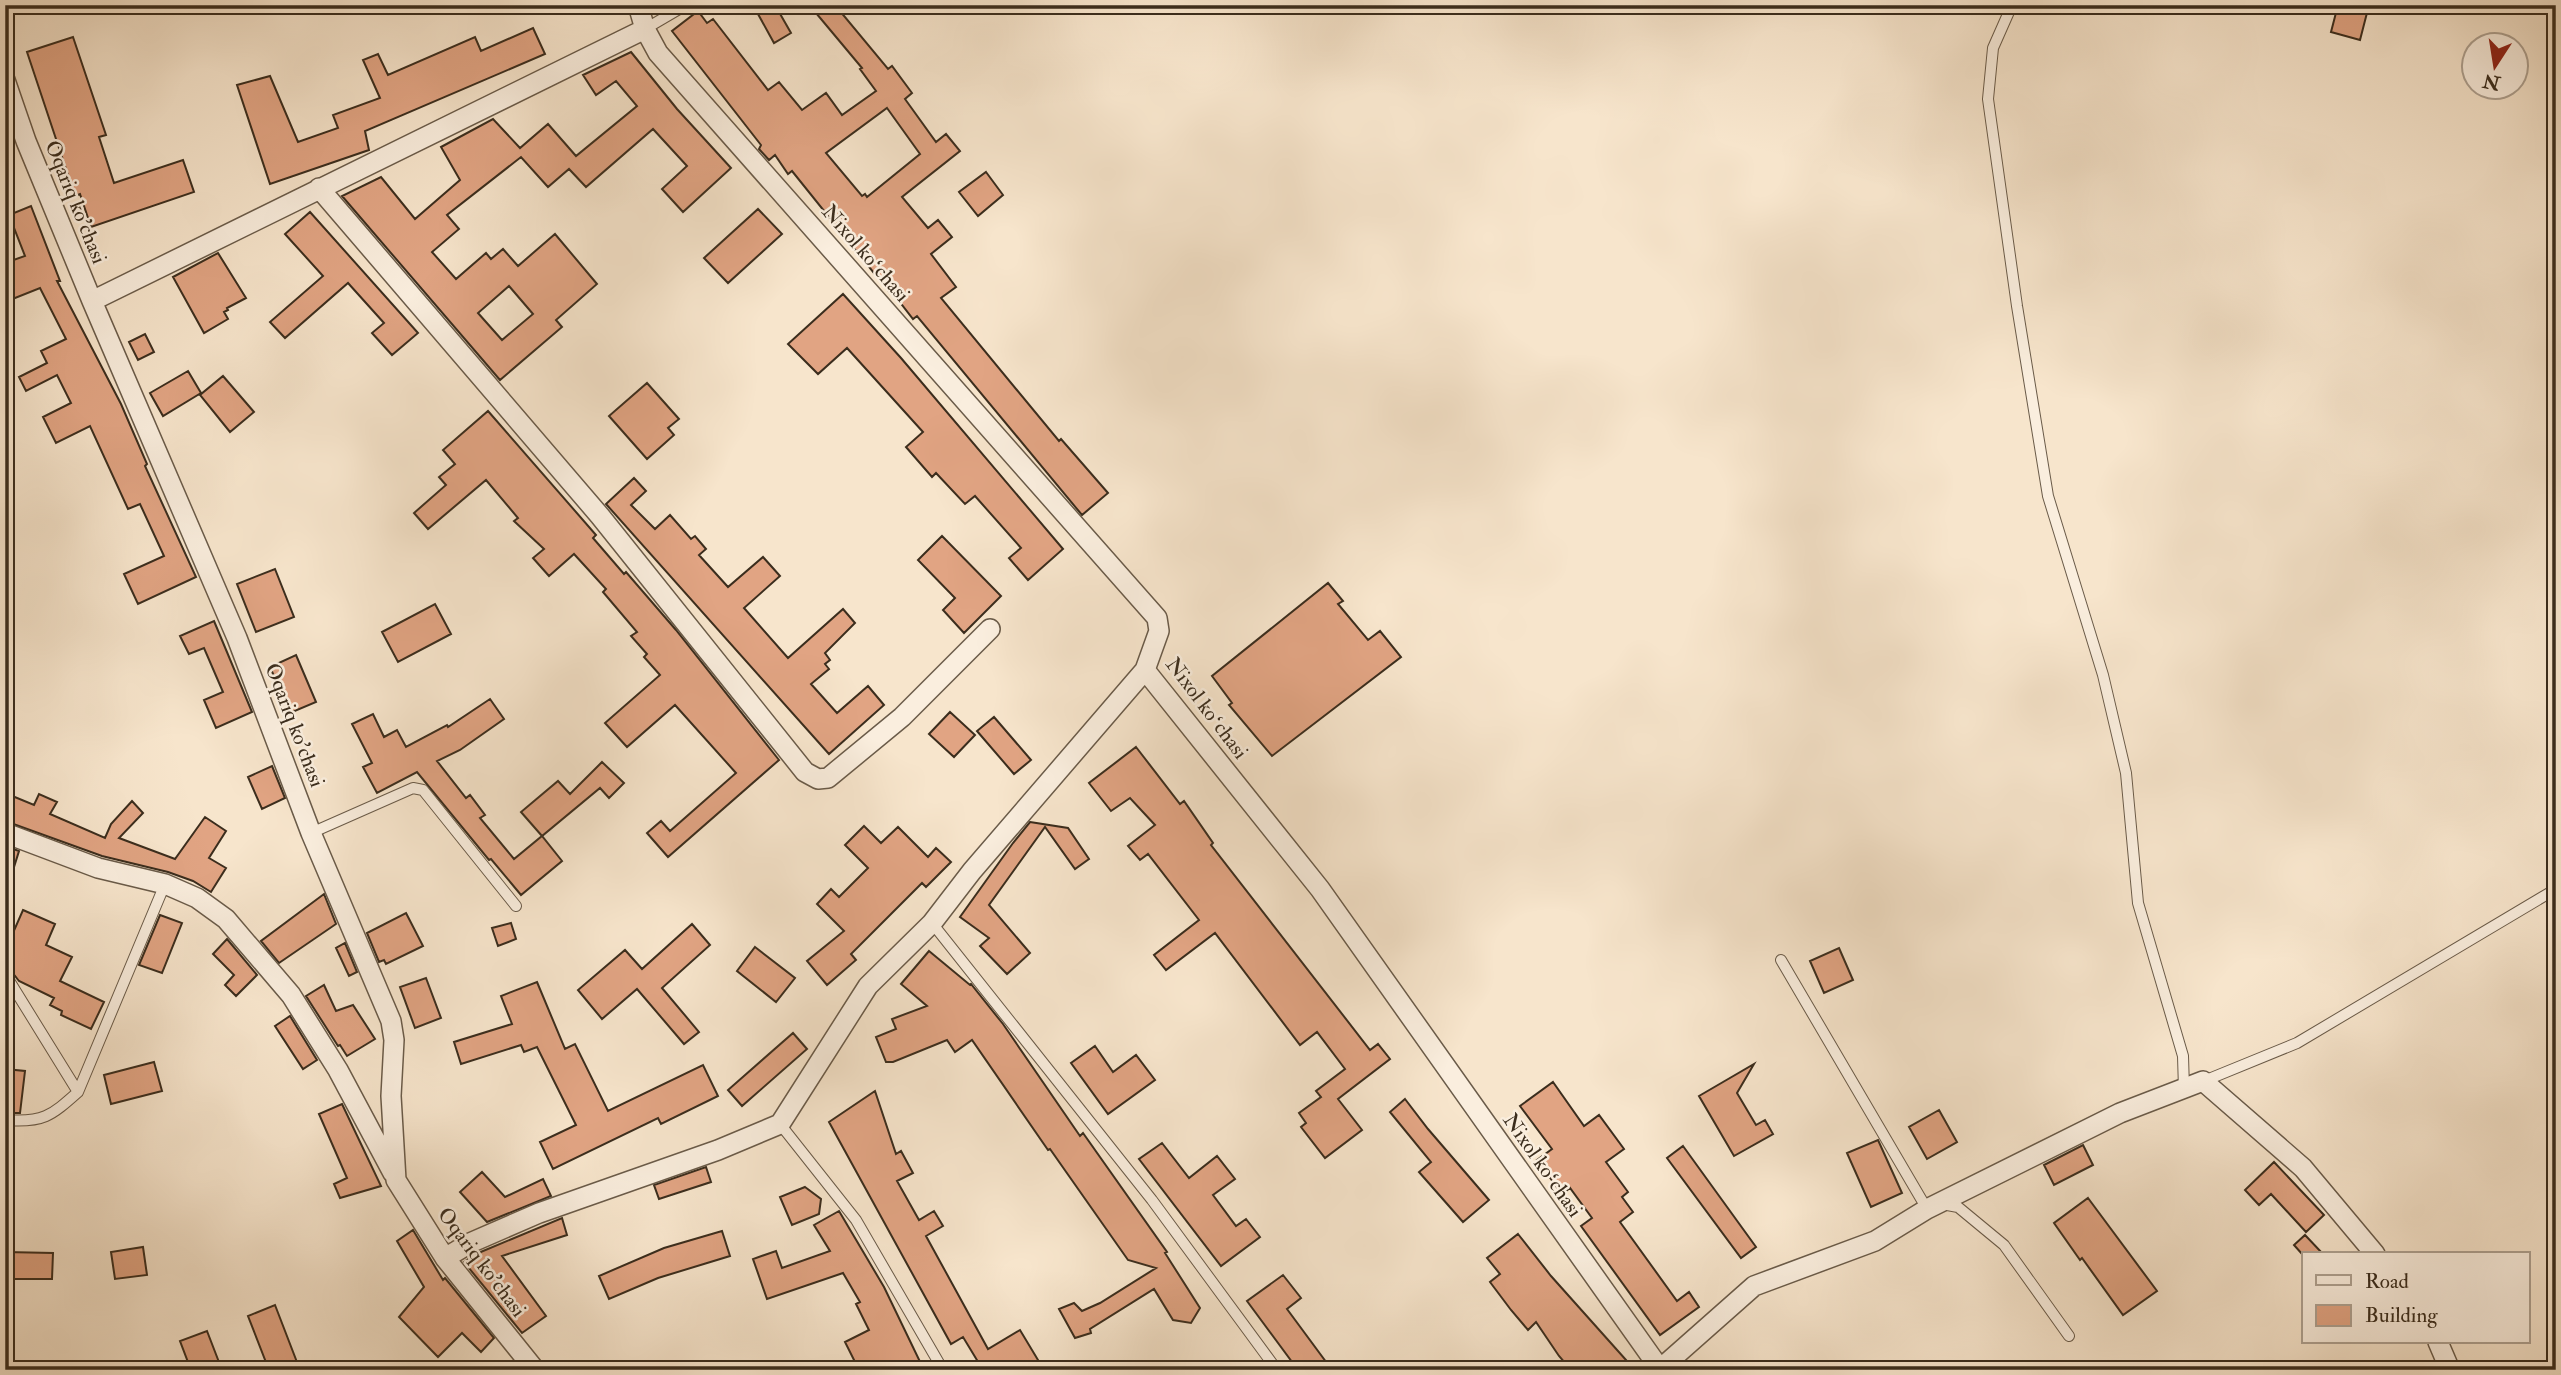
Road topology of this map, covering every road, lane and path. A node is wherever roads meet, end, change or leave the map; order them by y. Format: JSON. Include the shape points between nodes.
{"nodes":[{"id":1,"x":638,"y":5,"type":"edge"},
{"id":2,"x":686,"y":5,"type":"edge"},
{"id":3,"x":2012,"y":5,"type":"edge"},
{"id":4,"x":645,"y":29,"type":"junction"},
{"id":5,"x":5,"y":80,"type":"edge"},
{"id":6,"x":319,"y":188,"type":"junction"},
{"id":7,"x":92,"y":301,"type":"junction"},
{"id":8,"x":990,"y":629,"type":"dead end"},
{"id":9,"x":1145,"y":670,"type":"junction"},
{"id":10,"x":5,"y":833,"type":"edge"},
{"id":11,"x":311,"y":833,"type":"junction"},
{"id":12,"x":165,"y":884,"type":"junction"},
{"id":13,"x":2556,"y":889,"type":"edge"},
{"id":14,"x":516,"y":906,"type":"dead end"},
{"id":15,"x":932,"y":923,"type":"junction"},
{"id":16,"x":1781,"y":960,"type":"dead end"},
{"id":17,"x":5,"y":974,"type":"edge"},
{"id":18,"x":2203,"y":1082,"type":"junction"},
{"id":19,"x":2184,"y":1089,"type":"junction"},
{"id":20,"x":78,"y":1092,"type":"junction"},
{"id":21,"x":5,"y":1120,"type":"edge"},
{"id":22,"x":780,"y":1124,"type":"junction"},
{"id":23,"x":396,"y":1180,"type":"junction"},
{"id":24,"x":1933,"y":1206,"type":"junction"},
{"id":25,"x":2373,"y":1252,"type":"edge"},
{"id":26,"x":445,"y":1258,"type":"junction"},
{"id":27,"x":2069,"y":1336,"type":"dead end"},
{"id":28,"x":2439,"y":1344,"type":"edge"},
{"id":29,"x":1659,"y":1369,"type":"edge"},
{"id":30,"x":535,"y":1370,"type":"edge"},
{"id":31,"x":943,"y":1370,"type":"edge"},
{"id":32,"x":1277,"y":1370,"type":"edge"},
{"id":33,"x":2450,"y":1370,"type":"edge"}],
"edges":[{"from":1,"to":4,"type":"street","name":"Nixol koʻchasi"},
{"from":2,"to":4,"type":"lane"},
{"from":3,"to":19,"type":"lane","via":[[1993,48],[1988,99],[2019,320],[2048,496],[2103,675],[2126,773],[2138,903],[2182,1056]]},
{"from":4,"to":6,"type":"street"},
{"from":4,"to":9,"type":"street","name":"Nixol koʻchasi","via":[[658,53],[1157,618],[1159,631]]},
{"from":5,"to":7,"type":"street","name":"Oqariq ko'chasi"},
{"from":6,"to":7,"type":"street"},
{"from":6,"to":8,"type":"street","via":[[600,516],[805,772],[828,778],[902,717]]},
{"from":7,"to":11,"type":"street","name":"Oqariq ko'chasi","via":[[237,638]]},
{"from":9,"to":15,"type":"street"},
{"from":9,"to":29,"type":"street","name":"Nixol koʻchasi","via":[[1320,889]]},
{"from":10,"to":12,"type":"street","via":[[99,868]]},
{"from":11,"to":14,"type":"lane","via":[[413,788],[423,790]]},
{"from":11,"to":23,"type":"street","name":"Oqariq ko'chasi","via":[[391,1021]]},
{"from":12,"to":20,"type":"lane"},
{"from":12,"to":23,"type":"street","via":[[197,898],[226,919],[290,995],[338,1070]]},
{"from":13,"to":18,"type":"lane","via":[[2297,1044]]},
{"from":15,"to":22,"type":"street","via":[[868,986]]},
{"from":15,"to":32,"type":"lane","via":[[1152,1200]]},
{"from":16,"to":24,"type":"lane"},
{"from":17,"to":20,"type":"lane"},
{"from":18,"to":19,"type":"street"},
{"from":18,"to":25,"type":"street","via":[[2303,1168]]},
{"from":19,"to":24,"type":"street","via":[[2120,1112]]},
{"from":20,"to":21,"type":"lane","via":[[52,1115],[23,1122]]},
{"from":22,"to":26,"type":"street","via":[[539,1213],[470,1242]]},
{"from":22,"to":31,"type":"lane","via":[[856,1220]]},
{"from":23,"to":26,"type":"street","name":"Oqariq ko'chasi"},
{"from":24,"to":27,"type":"lane","via":[[1958,1207],[2004,1245]]},
{"from":24,"to":29,"type":"street","via":[[1875,1241],[1754,1286]]},
{"from":26,"to":30,"type":"street","name":"Oqariq ko'chasi"},
{"from":28,"to":33,"type":"street"}]}
